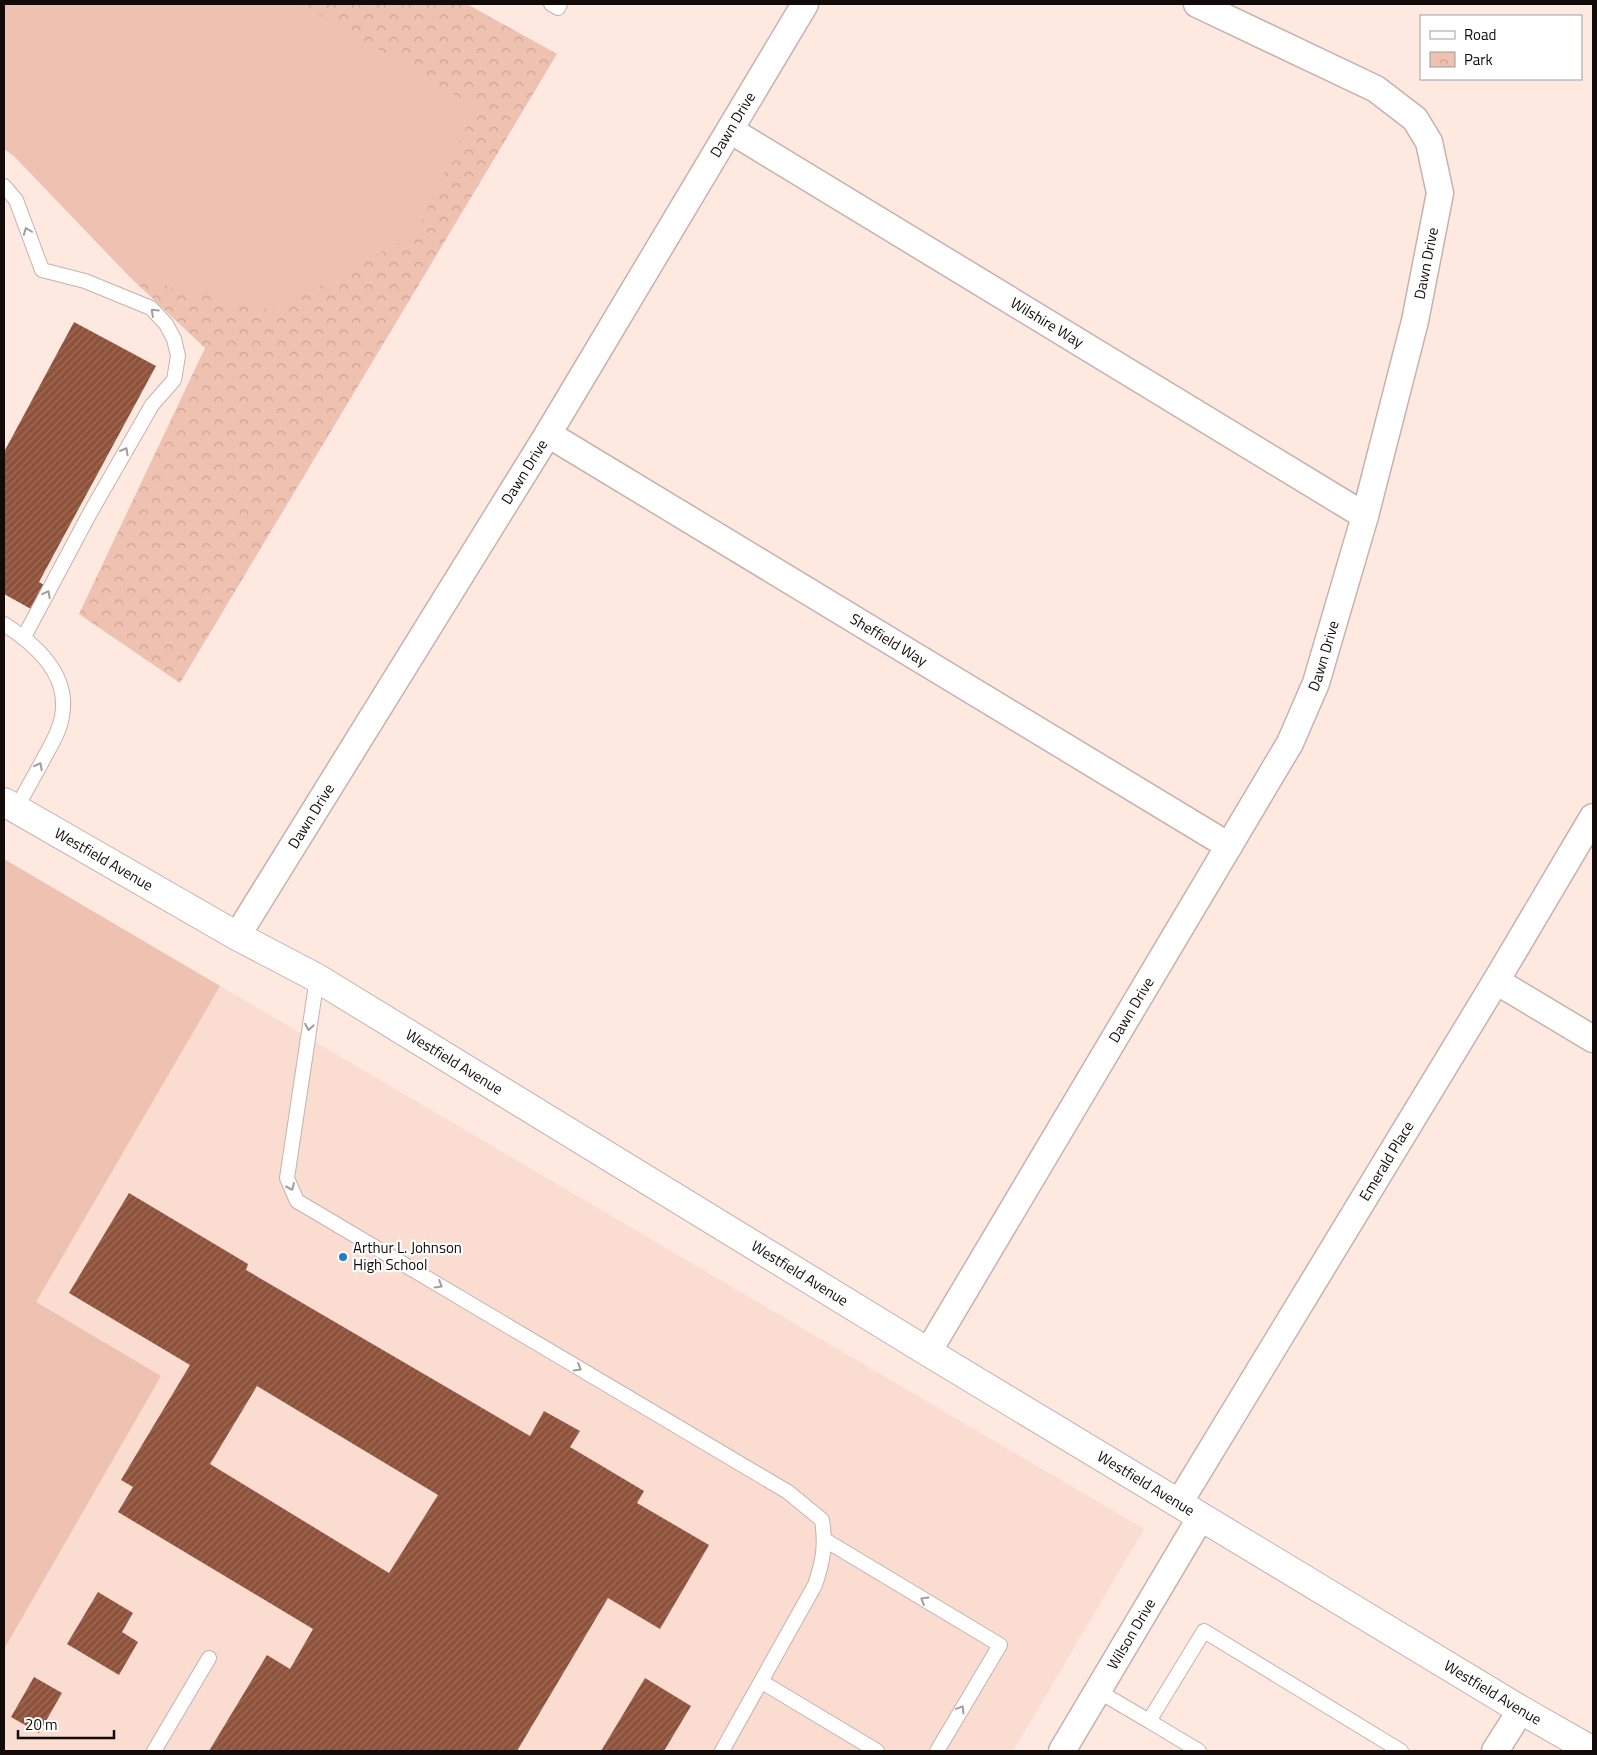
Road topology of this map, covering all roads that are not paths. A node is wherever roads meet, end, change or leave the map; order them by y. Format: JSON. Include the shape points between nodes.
{"nodes":[{"id":1,"x":551,"y":4,"type":"edge"},
{"id":2,"x":560,"y":4,"type":"edge"},
{"id":3,"x":805,"y":4,"type":"edge"},
{"id":4,"x":1197,"y":4,"type":"edge"},
{"id":5,"x":730,"y":130,"type":"junction"},
{"id":6,"x":4,"y":186,"type":"edge"},
{"id":7,"x":548,"y":434,"type":"junction"},
{"id":8,"x":1365,"y":516,"type":"junction"},
{"id":9,"x":4,"y":624,"type":"edge"},
{"id":10,"x":24,"y":637,"type":"junction"},
{"id":11,"x":10,"y":805,"type":"edge"},
{"id":12,"x":1593,"y":817,"type":"edge"},
{"id":13,"x":1229,"y":846,"type":"junction"},
{"id":14,"x":237,"y":936,"type":"junction"},
{"id":15,"x":317,"y":978,"type":"junction"},
{"id":16,"x":1496,"y":982,"type":"junction"},
{"id":17,"x":1593,"y":1039,"type":"edge"},
{"id":18,"x":928,"y":1352,"type":"junction"},
{"id":19,"x":1190,"y":1510,"type":"junction"},
{"id":20,"x":825,"y":1540,"type":"junction"},
{"id":21,"x":209,"y":1658,"type":"dead end"},
{"id":22,"x":762,"y":1682,"type":"junction"},
{"id":23,"x":1098,"y":1691,"type":"junction"},
{"id":24,"x":1521,"y":1710,"type":"junction"},
{"id":25,"x":1148,"y":1721,"type":"junction"},
{"id":26,"x":154,"y":1751,"type":"edge"},
{"id":27,"x":722,"y":1751,"type":"edge"},
{"id":28,"x":877,"y":1751,"type":"edge"},
{"id":29,"x":937,"y":1751,"type":"edge"},
{"id":30,"x":1062,"y":1751,"type":"edge"},
{"id":31,"x":1198,"y":1751,"type":"edge"},
{"id":32,"x":1401,"y":1751,"type":"edge"},
{"id":33,"x":1495,"y":1751,"type":"edge"},
{"id":34,"x":1593,"y":1751,"type":"edge"}],
"edges":[{"from":1,"to":2,"type":"lane","via":[[558,8]]},
{"from":3,"to":5,"type":"street","name":"Dawn Drive"},
{"from":4,"to":8,"type":"street","name":"Dawn Drive","via":[[1376,89],[1415,119],[1429,142],[1440,193],[1415,321]]},
{"from":5,"to":7,"type":"street","name":"Dawn Drive"},
{"from":5,"to":8,"type":"street","name":"Wilshire Way"},
{"from":10,"to":6,"type":"lane","one_way":true,"via":[[147,413],[174,380],[178,356],[166,324],[151,308],[85,281],[42,270],[16,200]]},
{"from":7,"to":13,"type":"street","name":"Sheffield Way"},
{"from":7,"to":14,"type":"street","name":"Dawn Drive"},
{"from":8,"to":13,"type":"street","name":"Dawn Drive","via":[[1316,683],[1290,743]]},
{"from":9,"to":10,"type":"lane"},
{"from":11,"to":10,"type":"lane","one_way":true,"via":[[56,735],[63,715],[56,675],[46,657]]},
{"from":11,"to":14,"type":"street","name":"Westfield Avenue"},
{"from":12,"to":16,"type":"street","name":"Emerald Place"},
{"from":13,"to":18,"type":"street","name":"Dawn Drive"},
{"from":14,"to":15,"type":"street","name":"Westfield Avenue"},
{"from":15,"to":18,"type":"street","name":"Westfield Avenue"},
{"from":15,"to":20,"type":"lane","one_way":true,"via":[[287,1178],[297,1200],[780,1487],[822,1520]]},
{"from":16,"to":17,"type":"street"},
{"from":16,"to":19,"type":"street","name":"Emerald Place"},
{"from":18,"to":19,"type":"street","name":"Westfield Avenue"},
{"from":19,"to":23,"type":"street","name":"Wilson Drive"},
{"from":19,"to":24,"type":"street","name":"Westfield Avenue"},
{"from":20,"to":22,"type":"lane","via":[[816,1586]]},
{"from":29,"to":20,"type":"lane","one_way":true,"via":[[1000,1645]]},
{"from":21,"to":26,"type":"lane"},
{"from":22,"to":27,"type":"lane"},
{"from":22,"to":28,"type":"lane"},
{"from":23,"to":25,"type":"lane"},
{"from":23,"to":30,"type":"street","name":"Wilson Drive"},
{"from":24,"to":33,"type":"street"},
{"from":24,"to":34,"type":"street","name":"Westfield Avenue"},
{"from":25,"to":31,"type":"lane"},
{"from":25,"to":32,"type":"lane","via":[[1204,1631]]}]}
